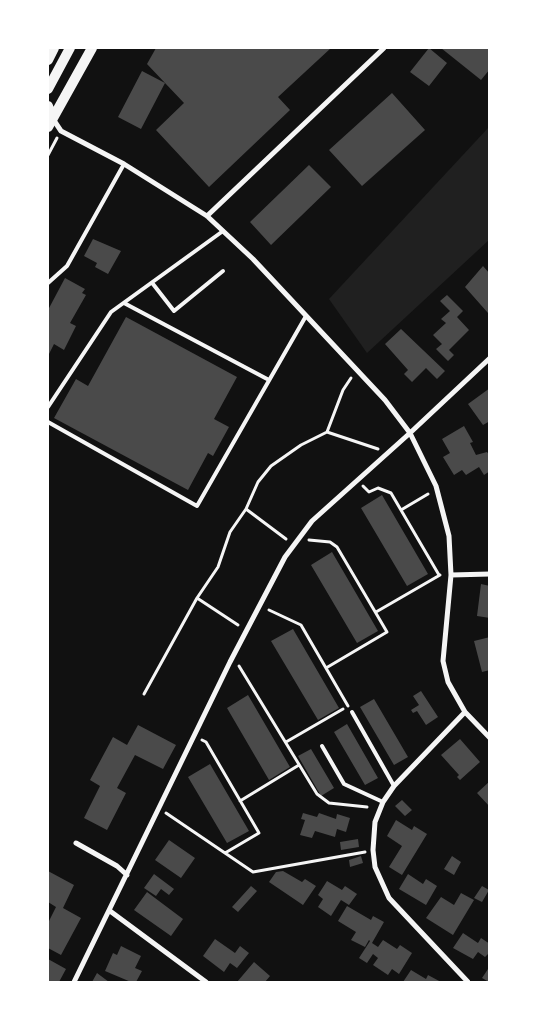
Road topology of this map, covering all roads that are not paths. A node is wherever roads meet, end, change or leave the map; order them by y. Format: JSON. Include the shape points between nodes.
{"nodes":[{"id":1,"x":54,"y":48,"type":"edge"},
{"id":2,"x":70,"y":48,"type":"edge"},
{"id":3,"x":92,"y":48,"type":"edge"},
{"id":4,"x":384,"y":48,"type":"edge"},
{"id":5,"x":48,"y":60,"type":"edge"},
{"id":6,"x":48,"y":88,"type":"edge"},
{"id":7,"x":48,"y":106,"type":"edge"},
{"id":8,"x":49,"y":120,"type":"edge"},
{"id":9,"x":124,"y":164,"type":"junction"},
{"id":10,"x":207,"y":216,"type":"junction"},
{"id":11,"x":223,"y":232,"type":"junction"},
{"id":12,"x":223,"y":271,"type":"dead end"},
{"id":13,"x":48,"y":282,"type":"edge"},
{"id":14,"x":153,"y":284,"type":"junction"},
{"id":15,"x":124,"y":303,"type":"junction"},
{"id":16,"x":306,"y":316,"type":"junction"},
{"id":17,"x":490,"y":358,"type":"edge"},
{"id":18,"x":269,"y":380,"type":"junction"},
{"id":19,"x":48,"y":407,"type":"edge"},
{"id":20,"x":48,"y":422,"type":"edge"},
{"id":21,"x":410,"y":433,"type":"junction"},
{"id":22,"x":490,"y":574,"type":"edge"},
{"id":23,"x":451,"y":575,"type":"junction"},
{"id":24,"x":352,"y":712,"type":"road end"},
{"id":25,"x":465,"y":712,"type":"junction"},
{"id":26,"x":490,"y":738,"type":"edge"},
{"id":27,"x":322,"y":746,"type":"dead end"},
{"id":28,"x":394,"y":786,"type":"junction"},
{"id":29,"x":382,"y":805,"type":"junction"},
{"id":30,"x":76,"y":843,"type":"dead end"},
{"id":31,"x":127,"y":875,"type":"junction"},
{"id":32,"x":110,"y":911,"type":"junction"},
{"id":33,"x":74,"y":982,"type":"edge"},
{"id":34,"x":206,"y":982,"type":"edge"},
{"id":35,"x":468,"y":982,"type":"edge"}],
"edges":[{"from":1,"to":5,"type":"main road"},
{"from":2,"to":6,"type":"main road"},
{"from":3,"to":8,"type":"main road"},
{"from":4,"to":10,"type":"street"},
{"from":7,"to":8,"type":"main road"},
{"from":8,"to":9,"type":"street","via":[[61,130]]},
{"from":9,"to":10,"type":"street"},
{"from":9,"to":13,"type":"lane","via":[[67,266]]},
{"from":10,"to":11,"type":"street"},
{"from":11,"to":14,"type":"lane"},
{"from":11,"to":16,"type":"street"},
{"from":12,"to":14,"type":"lane","via":[[174,311]]},
{"from":14,"to":15,"type":"lane"},
{"from":15,"to":18,"type":"lane"},
{"from":15,"to":19,"type":"lane","via":[[112,312]]},
{"from":16,"to":18,"type":"lane"},
{"from":16,"to":21,"type":"street","via":[[385,400]]},
{"from":17,"to":21,"type":"street"},
{"from":18,"to":20,"type":"lane","via":[[197,506]]},
{"from":21,"to":23,"type":"street","via":[[437,489],[449,536]]},
{"from":21,"to":31,"type":"street","via":[[312,521],[294,545],[258,605]]},
{"from":22,"to":23,"type":"street"},
{"from":23,"to":25,"type":"street","via":[[443,661],[448,682]]},
{"from":24,"to":28,"type":"lane"},
{"from":25,"to":26,"type":"street"},
{"from":25,"to":28,"type":"street"},
{"from":27,"to":29,"type":"lane","via":[[344,784]]},
{"from":28,"to":29,"type":"street"},
{"from":29,"to":35,"type":"street","via":[[372,850],[380,883],[389,898]]},
{"from":30,"to":31,"type":"street"},
{"from":31,"to":32,"type":"street"},
{"from":32,"to":33,"type":"street"},
{"from":32,"to":34,"type":"street"}]}
